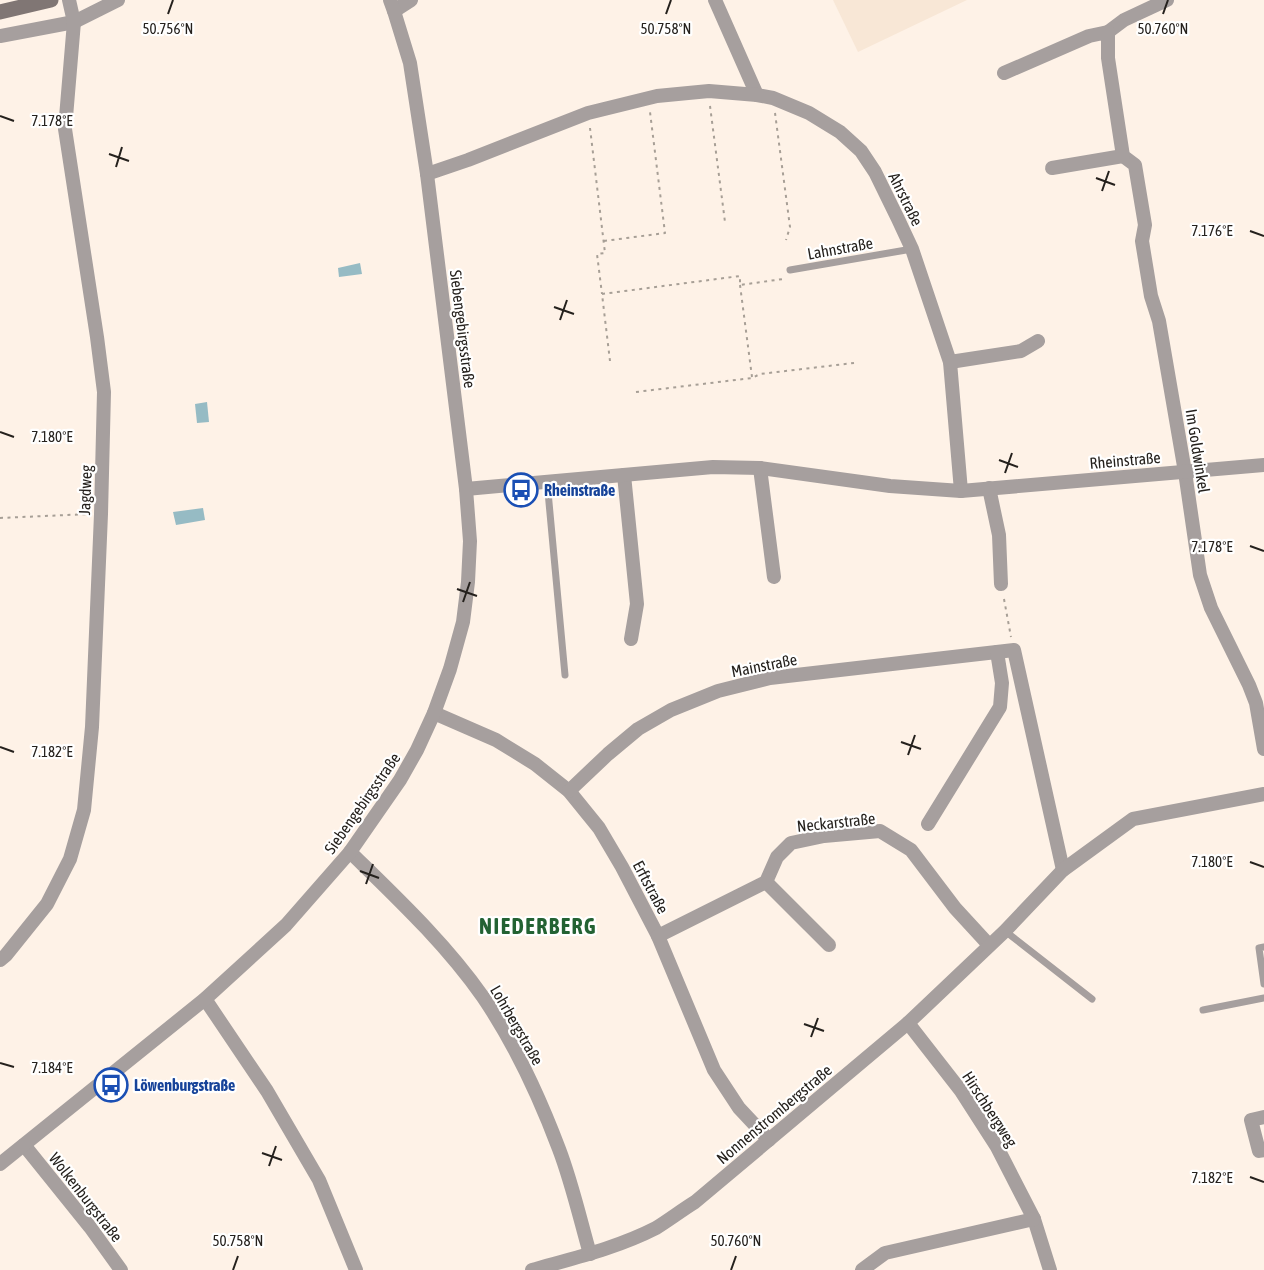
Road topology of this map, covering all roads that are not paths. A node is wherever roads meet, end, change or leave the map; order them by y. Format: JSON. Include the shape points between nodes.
{"nodes":[{"id":1,"x":51,"y":0,"type":"edge"},
{"id":2,"x":69,"y":0,"type":"edge"},
{"id":3,"x":118,"y":0,"type":"edge"},
{"id":4,"x":411,"y":0,"type":"edge"},
{"id":5,"x":715,"y":0,"type":"edge"},
{"id":6,"x":1167,"y":0,"type":"edge"},
{"id":7,"x":392,"y":5,"type":"edge"},
{"id":8,"x":0,"y":12,"type":"edge"},
{"id":9,"x":74,"y":22,"type":"junction"},
{"id":10,"x":1108,"y":32,"type":"junction"},
{"id":11,"x":0,"y":36,"type":"edge"},
{"id":12,"x":1004,"y":73,"type":"dead end"},
{"id":13,"x":757,"y":95,"type":"junction"},
{"id":14,"x":1123,"y":156,"type":"junction"},
{"id":15,"x":1052,"y":168,"type":"dead end"},
{"id":16,"x":427,"y":174,"type":"junction"},
{"id":17,"x":912,"y":249,"type":"junction"},
{"id":18,"x":790,"y":270,"type":"road end"},
{"id":19,"x":1038,"y":342,"type":"dead end"},
{"id":20,"x":950,"y":362,"type":"junction"},
{"id":21,"x":1264,"y":465,"type":"edge"},
{"id":22,"x":760,"y":468,"type":"junction"},
{"id":23,"x":1185,"y":472,"type":"junction"},
{"id":24,"x":624,"y":475,"type":"junction"},
{"id":25,"x":547,"y":482,"type":"junction"},
{"id":26,"x":989,"y":488,"type":"junction"},
{"id":27,"x":466,"y":489,"type":"junction"},
{"id":28,"x":962,"y":491,"type":"junction"},
{"id":29,"x":774,"y":577,"type":"dead end"},
{"id":30,"x":1001,"y":584,"type":"road end"},
{"id":31,"x":631,"y":639,"type":"dead end"},
{"id":32,"x":997,"y":652,"type":"junction"},
{"id":33,"x":565,"y":675,"type":"dead end"},
{"id":34,"x":434,"y":713,"type":"junction"},
{"id":35,"x":1264,"y":749,"type":"edge"},
{"id":36,"x":569,"y":791,"type":"junction"},
{"id":37,"x":1264,"y":794,"type":"edge"},
{"id":38,"x":928,"y":824,"type":"dead end"},
{"id":39,"x":350,"y":852,"type":"junction"},
{"id":40,"x":1063,"y":870,"type":"junction"},
{"id":41,"x":766,"y":882,"type":"junction"},
{"id":42,"x":1005,"y":931,"type":"junction"},
{"id":43,"x":658,"y":936,"type":"junction"},
{"id":44,"x":829,"y":945,"type":"dead end"},
{"id":45,"x":989,"y":945,"type":"junction"},
{"id":46,"x":1264,"y":947,"type":"edge"},
{"id":47,"x":0,"y":960,"type":"edge"},
{"id":48,"x":1264,"y":984,"type":"edge"},
{"id":49,"x":1264,"y":998,"type":"edge"},
{"id":50,"x":205,"y":999,"type":"junction"},
{"id":51,"x":1092,"y":999,"type":"dead end"},
{"id":52,"x":1203,"y":1010,"type":"dead end"},
{"id":53,"x":909,"y":1023,"type":"junction"},
{"id":54,"x":1264,"y":1117,"type":"edge"},
{"id":55,"x":769,"y":1140,"type":"junction"},
{"id":56,"x":24,"y":1145,"type":"junction"},
{"id":57,"x":1264,"y":1150,"type":"edge"},
{"id":58,"x":0,"y":1164,"type":"edge"},
{"id":59,"x":1034,"y":1219,"type":"junction"},
{"id":60,"x":590,"y":1254,"type":"junction"},
{"id":61,"x":121,"y":1270,"type":"edge"},
{"id":62,"x":356,"y":1270,"type":"edge"},
{"id":63,"x":532,"y":1270,"type":"edge"},
{"id":64,"x":862,"y":1270,"type":"edge"},
{"id":65,"x":1050,"y":1270,"type":"edge"}],
"edges":[{"from":1,"to":8,"type":"street"},
{"from":2,"to":9,"type":"street","name":"Jagdweg"},
{"from":3,"to":9,"type":"street"},
{"from":4,"to":7,"type":"street"},
{"from":5,"to":13,"type":"street"},
{"from":6,"to":10,"type":"street"},
{"from":7,"to":16,"type":"street","name":"Siebengebirgsstraße","via":[[410,63]]},
{"from":9,"to":11,"type":"street"},
{"from":9,"to":47,"type":"street","name":"Jagdweg","via":[[65,129],[104,392],[92,727],[84,810],[70,859],[47,904]]},
{"from":10,"to":12,"type":"street","via":[[1089,36]]},
{"from":10,"to":14,"type":"street","name":"Im Goldwinkel","via":[[1108,58]]},
{"from":13,"to":16,"type":"street","name":"Ahrstraße","via":[[709,91],[648,98],[588,113]]},
{"from":13,"to":17,"type":"street","name":"Ahrstraße","via":[[809,113],[861,151]]},
{"from":14,"to":15,"type":"street"},
{"from":14,"to":23,"type":"street","name":"Im Goldwinkel","via":[[1135,165],[1145,225],[1142,241]]},
{"from":16,"to":27,"type":"street","name":"Siebengebirgsstraße"},
{"from":17,"to":18,"type":"lane","name":"Lahnstraße"},
{"from":17,"to":20,"type":"street","name":"Ahrstraße"},
{"from":19,"to":20,"type":"street","via":[[1022,351]]},
{"from":20,"to":28,"type":"street","name":"Ahrstraße"},
{"from":21,"to":23,"type":"street","name":"Rheinstraße"},
{"from":22,"to":24,"type":"street","name":"Rheinstraße"},
{"from":22,"to":28,"type":"street","name":"Rheinstraße","via":[[890,486]]},
{"from":22,"to":29,"type":"street"},
{"from":23,"to":26,"type":"street","name":"Rheinstraße"},
{"from":23,"to":35,"type":"street","name":"Im Goldwinkel","via":[[1200,575],[1211,608],[1256,703]]},
{"from":24,"to":25,"type":"street","name":"Rheinstraße"},
{"from":24,"to":31,"type":"street","via":[[637,604]]},
{"from":25,"to":27,"type":"street","name":"Rheinstraße"},
{"from":25,"to":33,"type":"lane"},
{"from":26,"to":28,"type":"street","name":"Rheinstraße"},
{"from":26,"to":30,"type":"street","via":[[999,535]]},
{"from":27,"to":34,"type":"street","name":"Siebengebirgsstraße","via":[[470,541],[464,612]]},
{"from":32,"to":36,"type":"street","name":"Mainstraße","via":[[770,678],[718,691],[671,710],[638,729]]},
{"from":32,"to":38,"type":"street","via":[[1002,683],[999,707]]},
{"from":32,"to":40,"type":"street","name":"Mainstraße","via":[[1014,650]]},
{"from":34,"to":36,"type":"street","name":"Erftstraße","via":[[496,740]]},
{"from":34,"to":39,"type":"street","name":"Siebengebirgsstraße","via":[[400,780]]},
{"from":36,"to":43,"type":"street","name":"Erftstraße","via":[[599,828]]},
{"from":37,"to":40,"type":"street","name":"Nonnenstrombergstraße","via":[[1133,819]]},
{"from":39,"to":50,"type":"street","name":"Siebengebirgsstraße","via":[[286,925]]},
{"from":39,"to":60,"type":"street","name":"Lohrbergstraße","via":[[421,921],[454,960],[517,1053],[560,1150]]},
{"from":40,"to":42,"type":"street","name":"Nonnenstrombergstraße"},
{"from":41,"to":43,"type":"street"},
{"from":41,"to":44,"type":"street"},
{"from":41,"to":45,"type":"street","name":"Neckarstraße","via":[[777,857],[791,843],[880,831],[911,850],[954,908]]},
{"from":42,"to":45,"type":"street","name":"Nonnenstrombergstraße"},
{"from":42,"to":51,"type":"lane"},
{"from":43,"to":55,"type":"street","name":"Erftstraße","via":[[714,1070],[739,1108]]},
{"from":45,"to":53,"type":"street","name":"Nonnenstrombergstraße"},
{"from":46,"to":48,"type":"lane","via":[[1259,948]]},
{"from":49,"to":52,"type":"lane"},
{"from":50,"to":56,"type":"street","name":"Siebengebirgsstraße"},
{"from":50,"to":62,"type":"street","via":[[267,1091],[319,1180]]},
{"from":53,"to":55,"type":"street","name":"Nonnenstrombergstraße"},
{"from":53,"to":59,"type":"street","name":"Hirschbergweg","via":[[961,1091],[997,1147]]},
{"from":54,"to":57,"type":"street","via":[[1251,1120],[1259,1151]]},
{"from":55,"to":60,"type":"street","name":"Nonnenstrombergstraße","via":[[695,1202],[657,1227]]},
{"from":56,"to":58,"type":"street","name":"Siebengebirgsstraße"},
{"from":56,"to":61,"type":"street","name":"Wolkenburgstraße"},
{"from":59,"to":64,"type":"street","via":[[885,1253]]},
{"from":59,"to":65,"type":"street","name":"Hirschbergweg"},
{"from":60,"to":63,"type":"street","name":"Nonnenstrombergstraße"}]}
